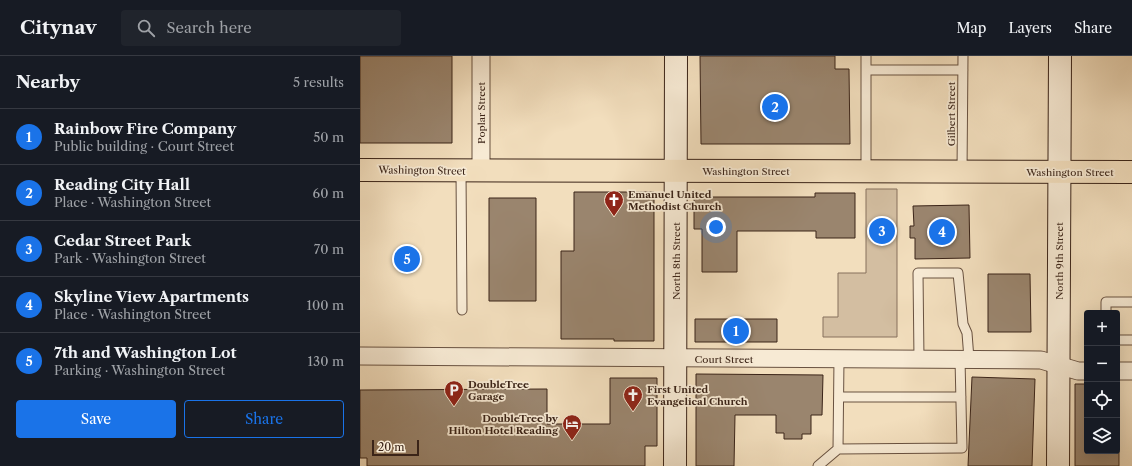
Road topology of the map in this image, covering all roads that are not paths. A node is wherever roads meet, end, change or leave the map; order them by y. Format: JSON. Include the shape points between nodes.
{"nodes":[{"id":1,"x":482,"y":56,"type":"edge"},
{"id":2,"x":676,"y":56,"type":"edge"},
{"id":3,"x":866,"y":56,"type":"edge"},
{"id":4,"x":963,"y":56,"type":"edge"},
{"id":5,"x":1060,"y":56,"type":"edge"},
{"id":6,"x":866,"y":70,"type":"junction"},
{"id":7,"x":963,"y":70,"type":"junction"},
{"id":8,"x":369,"y":170,"type":"edge"},
{"id":9,"x":471,"y":171,"type":"junction"},
{"id":10,"x":676,"y":171,"type":"junction"},
{"id":11,"x":866,"y":172,"type":"junction"},
{"id":12,"x":962,"y":172,"type":"junction"},
{"id":13,"x":1059,"y":172,"type":"junction"},
{"id":14,"x":1132,"y":172,"type":"edge"},
{"id":15,"x":1132,"y":302,"type":"edge"},
{"id":16,"x":462,"y":310,"type":"dead end"},
{"id":17,"x":1106,"y":310,"type":"edge"},
{"id":18,"x":1120,"y":340,"type":"edge"},
{"id":19,"x":1132,"y":340,"type":"edge"},
{"id":20,"x":360,"y":356,"type":"edge"},
{"id":21,"x":675,"y":358,"type":"junction"},
{"id":22,"x":839,"y":359,"type":"junction"},
{"id":23,"x":919,"y":359,"type":"junction"},
{"id":24,"x":965,"y":359,"type":"junction"},
{"id":25,"x":1059,"y":365,"type":"junction"},
{"id":26,"x":1084,"y":371,"type":"edge"},
{"id":27,"x":1120,"y":371,"type":"edge"},
{"id":28,"x":1132,"y":371,"type":"edge"},
{"id":29,"x":839,"y":397,"type":"junction"},
{"id":30,"x":961,"y":398,"type":"junction"},
{"id":31,"x":838,"y":449,"type":"junction"},
{"id":32,"x":675,"y":466,"type":"edge"},
{"id":33,"x":818,"y":466,"type":"edge"},
{"id":34,"x":1058,"y":466,"type":"edge"}],
"edges":[{"from":1,"to":9,"type":"street","name":"Poplar Street"},
{"from":2,"to":10,"type":"main road","name":"North 8th Street"},
{"from":3,"to":6,"type":"lane"},
{"from":4,"to":7,"type":"lane","name":"Gilbert Street"},
{"from":5,"to":13,"type":"main road","name":"North 9th Street"},
{"from":6,"to":7,"type":"lane"},
{"from":6,"to":11,"type":"lane"},
{"from":7,"to":12,"type":"lane","name":"Gilbert Street"},
{"from":8,"to":9,"type":"main road","name":"Washington Street"},
{"from":9,"to":10,"type":"main road","name":"Washington Street"},
{"from":9,"to":16,"type":"lane"},
{"from":10,"to":11,"type":"main road","name":"Washington Street"},
{"from":10,"to":21,"type":"main road","name":"North 8th Street"},
{"from":11,"to":12,"type":"main road","name":"Washington Street"},
{"from":12,"to":13,"type":"main road","name":"Washington Street"},
{"from":13,"to":14,"type":"main road","name":"Washington Street"},
{"from":13,"to":25,"type":"main road","name":"North 9th Street"},
{"from":15,"to":17,"type":"lane","via":[[1106,302]]},
{"from":18,"to":19,"type":"lane"},
{"from":20,"to":21,"type":"street","name":"Court Street"},
{"from":21,"to":22,"type":"street","name":"Court Street"},
{"from":21,"to":32,"type":"main road","name":"North 8th Street"},
{"from":22,"to":23,"type":"street","name":"Court Street"},
{"from":22,"to":29,"type":"lane"},
{"from":23,"to":24,"type":"street","name":"Court Street"},
{"from":23,"to":24,"type":"lane","via":[[918,274],[958,273],[963,324],[967,333]]},
{"from":24,"to":25,"type":"street","name":"Court Street","via":[[1041,360]]},
{"from":24,"to":30,"type":"lane"},
{"from":25,"to":26,"type":"street","name":"Court Street"},
{"from":25,"to":34,"type":"main road","name":"North 9th Street"},
{"from":27,"to":28,"type":"street"},
{"from":29,"to":30,"type":"lane"},
{"from":29,"to":31,"type":"lane"},
{"from":30,"to":31,"type":"lane","via":[[962,448]]},
{"from":31,"to":33,"type":"lane"}]}
